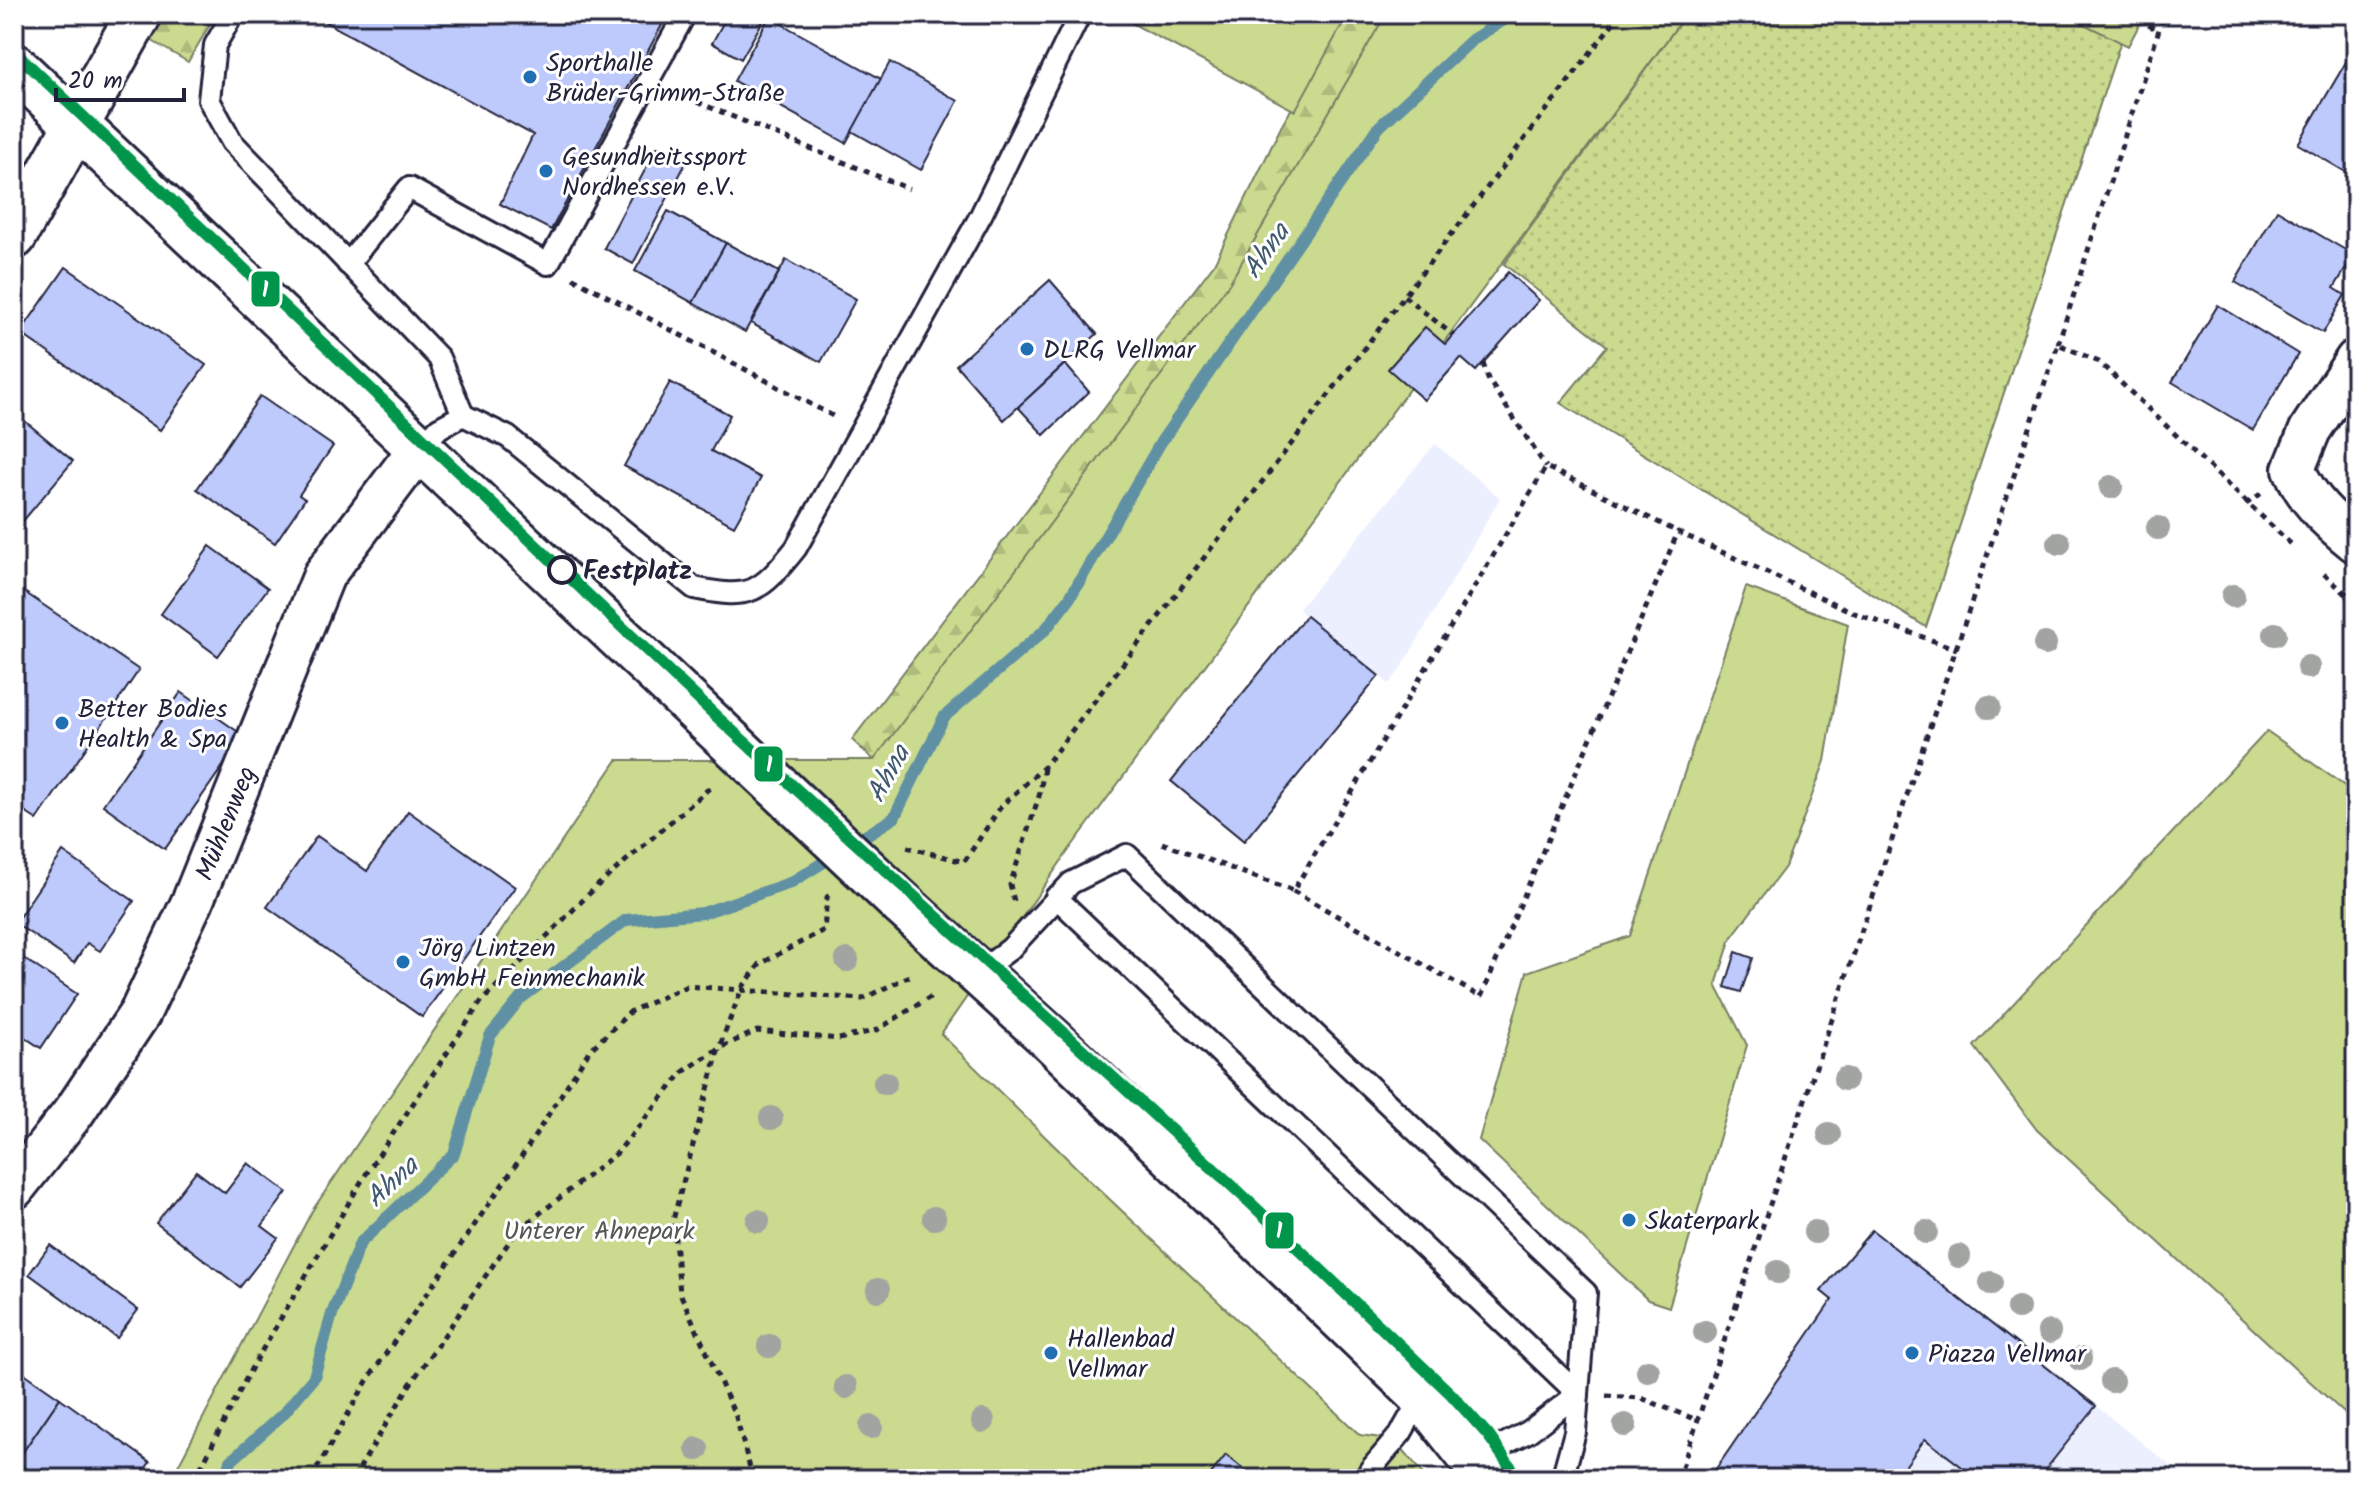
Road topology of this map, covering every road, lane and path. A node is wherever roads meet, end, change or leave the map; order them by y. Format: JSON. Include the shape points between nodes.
{"nodes":[{"id":1,"x":139,"y":14,"type":"edge"},
{"id":2,"x":233,"y":14,"type":"edge"},
{"id":3,"x":685,"y":14,"type":"edge"},
{"id":4,"x":1620,"y":14,"type":"edge"},
{"id":5,"x":2127,"y":14,"type":"edge"},
{"id":6,"x":2164,"y":14,"type":"edge"},
{"id":7,"x":1078,"y":18,"type":"dead end"},
{"id":8,"x":2158,"y":30,"type":"junction"},
{"id":9,"x":14,"y":66,"type":"edge"},
{"id":10,"x":648,"y":82,"type":"junction"},
{"id":11,"x":76,"y":128,"type":"junction"},
{"id":12,"x":909,"y":189,"type":"dead end"},
{"id":13,"x":14,"y":236,"type":"edge"},
{"id":14,"x":348,"y":264,"type":"junction"},
{"id":15,"x":548,"y":264,"type":"junction"},
{"id":16,"x":1404,"y":296,"type":"junction"},
{"id":17,"x":1453,"y":335,"type":"dead end"},
{"id":18,"x":2058,"y":344,"type":"junction"},
{"id":19,"x":2356,"y":360,"type":"edge"},
{"id":20,"x":1483,"y":363,"type":"dead end"},
{"id":21,"x":463,"y":415,"type":"junction"},
{"id":22,"x":861,"y":431,"type":"junction"},
{"id":23,"x":418,"y":450,"type":"junction"},
{"id":24,"x":1546,"y":467,"type":"junction"},
{"id":25,"x":1678,"y":532,"type":"junction"},
{"id":26,"x":2356,"y":542,"type":"edge"},
{"id":27,"x":2301,"y":554,"type":"dead end"},
{"id":28,"x":2312,"y":564,"type":"dead end"},
{"id":29,"x":2356,"y":603,"type":"edge"},
{"id":30,"x":1957,"y":649,"type":"junction"},
{"id":31,"x":1044,"y":767,"type":"junction"},
{"id":32,"x":724,"y":775,"type":"dead end"},
{"id":33,"x":907,"y":847,"type":"dead end"},
{"id":34,"x":1127,"y":855,"type":"junction"},
{"id":35,"x":1293,"y":891,"type":"junction"},
{"id":36,"x":827,"y":897,"type":"dead end"},
{"id":37,"x":1056,"y":897,"type":"junction"},
{"id":38,"x":1023,"y":934,"type":"junction"},
{"id":39,"x":919,"y":972,"type":"dead end"},
{"id":40,"x":978,"y":973,"type":"junction"},
{"id":41,"x":742,"y":988,"type":"junction"},
{"id":42,"x":932,"y":996,"type":"dead end"},
{"id":43,"x":719,"y":1048,"type":"junction"},
{"id":44,"x":14,"y":1188,"type":"edge"},
{"id":45,"x":1578,"y":1394,"type":"junction"},
{"id":46,"x":1422,"y":1396,"type":"junction"},
{"id":47,"x":1641,"y":1398,"type":"dead end"},
{"id":48,"x":1697,"y":1420,"type":"junction"},
{"id":49,"x":1477,"y":1470,"type":"edge"},
{"id":50,"x":14,"y":1471,"type":"edge"},
{"id":51,"x":26,"y":1479,"type":"edge"},
{"id":52,"x":195,"y":1479,"type":"edge"},
{"id":53,"x":311,"y":1479,"type":"edge"},
{"id":54,"x":353,"y":1479,"type":"edge"},
{"id":55,"x":753,"y":1479,"type":"edge"},
{"id":56,"x":1373,"y":1479,"type":"edge"},
{"id":57,"x":1562,"y":1479,"type":"edge"},
{"id":58,"x":1678,"y":1479,"type":"edge"}],
"edges":[{"from":1,"to":11,"type":"street"},
{"from":2,"to":14,"type":"lane","via":[[215,45],[209,100],[232,142]]},
{"from":3,"to":10,"type":"lane"},
{"from":4,"to":16,"type":"path"},
{"from":5,"to":8,"type":"path"},
{"from":6,"to":8,"type":"path"},
{"from":7,"to":22,"type":"lane","via":[[981,215]]},
{"from":8,"to":18,"type":"path"},
{"from":9,"to":11,"type":"street"},
{"from":10,"to":12,"type":"path"},
{"from":10,"to":15,"type":"lane"},
{"from":11,"to":13,"type":"street"},
{"from":11,"to":23,"type":"street"},
{"from":14,"to":15,"type":"lane","via":[[409,188]]},
{"from":14,"to":21,"type":"lane","via":[[439,358]]},
{"from":15,"to":22,"type":"path"},
{"from":16,"to":17,"type":"path"},
{"from":16,"to":31,"type":"path"},
{"from":18,"to":27,"type":"path","via":[[2099,362]]},
{"from":18,"to":30,"type":"path"},
{"from":19,"to":26,"type":"street","via":[[2310,430],[2294,469],[2321,513]]},
{"from":20,"to":24,"type":"path","via":[[1488,379]]},
{"from":21,"to":22,"type":"lane","via":[[508,437],[694,588],[732,596],[767,584],[796,548]]},
{"from":21,"to":23,"type":"lane","via":[[439,428]]},
{"from":23,"to":40,"type":"street","bridge":true},
{"from":23,"to":44,"type":"street","name":"Mühlenweg","via":[[324,575],[193,900],[140,1013],[74,1112]]},
{"from":24,"to":25,"type":"path"},
{"from":24,"to":35,"type":"path"},
{"from":25,"to":30,"type":"path","via":[[1857,614]]},
{"from":25,"to":35,"type":"path","via":[[1481,997]]},
{"from":28,"to":29,"type":"path"},
{"from":30,"to":48,"type":"path"},
{"from":31,"to":33,"type":"path","via":[[1002,805],[964,862]]},
{"from":31,"to":38,"type":"path","via":[[1010,885]]},
{"from":32,"to":52,"type":"path","via":[[597,886],[481,1002],[364,1177],[251,1369]]},
{"from":34,"to":35,"type":"path","via":[[1162,843]]},
{"from":34,"to":37,"type":"lane","via":[[1071,883]]},
{"from":34,"to":45,"type":"lane","via":[[1586,1293]]},
{"from":36,"to":41,"type":"path","via":[[824,930],[760,964]]},
{"from":37,"to":38,"type":"lane"},
{"from":37,"to":45,"type":"lane"},
{"from":38,"to":40,"type":"lane"},
{"from":39,"to":41,"type":"path","via":[[862,999]]},
{"from":40,"to":46,"type":"street"},
{"from":41,"to":43,"type":"path"},
{"from":41,"to":53,"type":"path","via":[[687,986],[631,1011],[589,1051],[367,1381]]},
{"from":42,"to":43,"type":"path","via":[[877,1030],[839,1039],[757,1031]]},
{"from":43,"to":54,"type":"path","via":[[683,1072],[617,1153],[516,1232],[409,1386]]},
{"from":43,"to":55,"type":"path","via":[[673,1220],[680,1293],[736,1417]]},
{"from":45,"to":49,"type":"lane"},
{"from":45,"to":57,"type":"lane","via":[[1575,1432]]},
{"from":46,"to":49,"type":"street"},
{"from":46,"to":56,"type":"lane","via":[[1401,1433],[1370,1470]]},
{"from":47,"to":48,"type":"path"},
{"from":48,"to":58,"type":"path"},
{"from":50,"to":51,"type":"path"}]}
